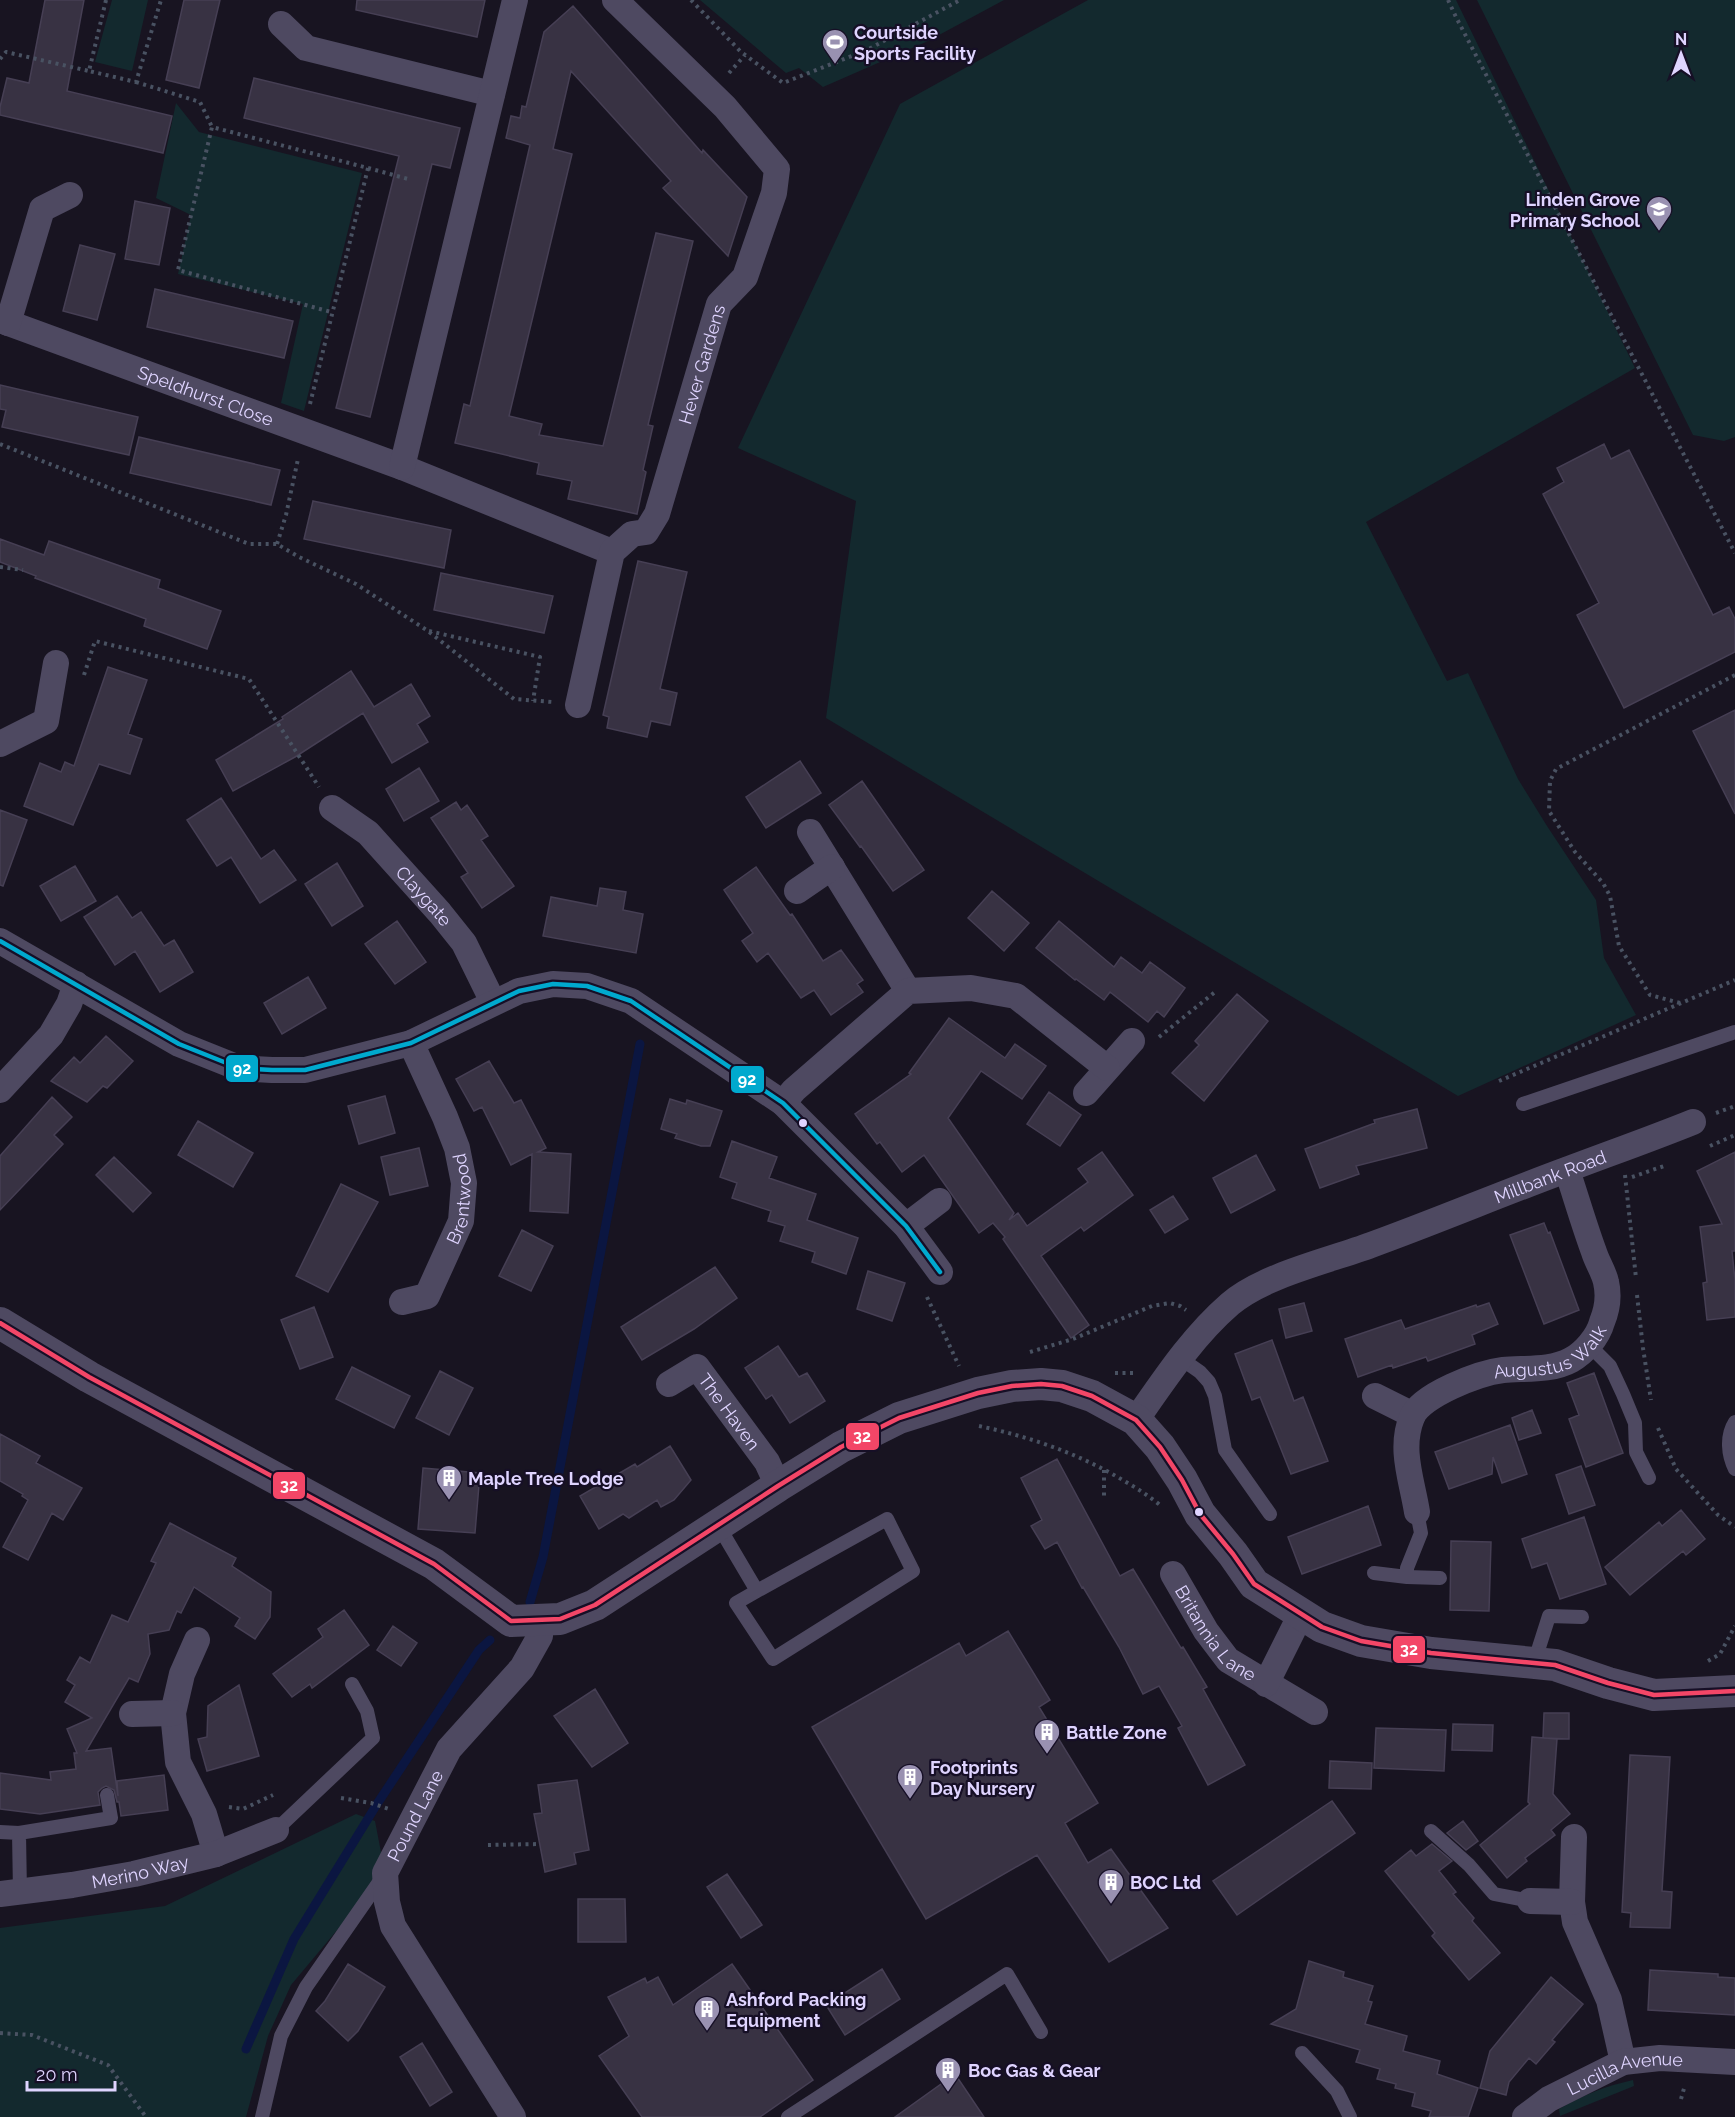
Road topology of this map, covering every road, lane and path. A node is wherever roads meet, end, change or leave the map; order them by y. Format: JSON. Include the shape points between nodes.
{"nodes":[{"id":1,"x":106,"y":0,"type":"edge"},
{"id":2,"x":160,"y":0,"type":"edge"},
{"id":3,"x":515,"y":0,"type":"edge"},
{"id":4,"x":615,"y":0,"type":"edge"},
{"id":5,"x":692,"y":0,"type":"edge"},
{"id":6,"x":960,"y":0,"type":"edge"},
{"id":7,"x":1448,"y":0,"type":"edge"},
{"id":8,"x":281,"y":24,"type":"dead end"},
{"id":9,"x":0,"y":59,"type":"edge"},
{"id":10,"x":88,"y":71,"type":"junction"},
{"id":11,"x":136,"y":82,"type":"junction"},
{"id":12,"x":492,"y":94,"type":"junction"},
{"id":13,"x":212,"y":127,"type":"junction"},
{"id":14,"x":368,"y":168,"type":"junction"},
{"id":15,"x":408,"y":179,"type":"dead end"},
{"id":16,"x":70,"y":195,"type":"dead end"},
{"id":17,"x":4,"y":321,"type":"edge"},
{"id":18,"x":0,"y":444,"type":"edge"},
{"id":19,"x":402,"y":467,"type":"junction"},
{"id":20,"x":612,"y":552,"type":"junction"},
{"id":21,"x":1735,"y":553,"type":"edge"},
{"id":22,"x":0,"y":567,"type":"edge"},
{"id":23,"x":23,"y":570,"type":"dead end"},
{"id":24,"x":428,"y":631,"type":"junction"},
{"id":25,"x":56,"y":663,"type":"joint"},
{"id":26,"x":1735,"y":675,"type":"edge"},
{"id":27,"x":533,"y":701,"type":"junction"},
{"id":28,"x":578,"y":705,"type":"joint"},
{"id":29,"x":0,"y":744,"type":"edge"},
{"id":30,"x":332,"y":808,"type":"joint"},
{"id":31,"x":810,"y":832,"type":"dead end"},
{"id":32,"x":832,"y":867,"type":"junction"},
{"id":33,"x":797,"y":891,"type":"dead end"},
{"id":34,"x":0,"y":941,"type":"edge"},
{"id":35,"x":1735,"y":980,"type":"edge"},
{"id":36,"x":76,"y":984,"type":"junction"},
{"id":37,"x":908,"y":991,"type":"junction"},
{"id":38,"x":493,"y":1002,"type":"junction"},
{"id":39,"x":1680,"y":1003,"type":"junction"},
{"id":40,"x":1735,"y":1032,"type":"edge"},
{"id":41,"x":1132,"y":1041,"type":"dead end"},
{"id":42,"x":411,"y":1043,"type":"junction"},
{"id":43,"x":1107,"y":1068,"type":"junction"},
{"id":44,"x":1499,"y":1081,"type":"dead end"},
{"id":45,"x":0,"y":1090,"type":"edge"},
{"id":46,"x":1086,"y":1093,"type":"dead end"},
{"id":47,"x":783,"y":1103,"type":"junction"},
{"id":48,"x":1523,"y":1104,"type":"dead end"},
{"id":49,"x":1693,"y":1122,"type":"dead end"},
{"id":50,"x":1620,"y":1151,"type":"junction"},
{"id":51,"x":1567,"y":1170,"type":"junction"},
{"id":52,"x":939,"y":1201,"type":"dead end"},
{"id":53,"x":906,"y":1226,"type":"junction"},
{"id":54,"x":940,"y":1272,"type":"joint"},
{"id":55,"x":1636,"y":1280,"type":"dead end"},
{"id":56,"x":1637,"y":1291,"type":"dead end"},
{"id":57,"x":402,"y":1302,"type":"dead end"},
{"id":58,"x":0,"y":1323,"type":"edge"},
{"id":59,"x":1208,"y":1327,"type":"junction"},
{"id":60,"x":1055,"y":1345,"type":"dead end"},
{"id":61,"x":1589,"y":1345,"type":"junction"},
{"id":62,"x":1180,"y":1359,"type":"junction"},
{"id":63,"x":669,"y":1384,"type":"dead end"},
{"id":64,"x":1375,"y":1396,"type":"dead end"},
{"id":65,"x":966,"y":1397,"type":"junction"},
{"id":66,"x":1652,"y":1407,"type":"dead end"},
{"id":67,"x":1413,"y":1415,"type":"junction"},
{"id":68,"x":1654,"y":1419,"type":"dead end"},
{"id":69,"x":1136,"y":1420,"type":"junction"},
{"id":70,"x":1735,"y":1422,"type":"edge"},
{"id":71,"x":1104,"y":1469,"type":"junction"},
{"id":72,"x":1735,"y":1470,"type":"edge"},
{"id":73,"x":1649,"y":1478,"type":"dead end"},
{"id":74,"x":778,"y":1486,"type":"junction"},
{"id":75,"x":1104,"y":1498,"type":"dead end"},
{"id":76,"x":1165,"y":1510,"type":"dead end"},
{"id":77,"x":1417,"y":1512,"type":"joint"},
{"id":78,"x":1270,"y":1515,"type":"dead end"},
{"id":79,"x":718,"y":1525,"type":"junction"},
{"id":80,"x":1735,"y":1527,"type":"edge"},
{"id":81,"x":1374,"y":1573,"type":"dead end"},
{"id":82,"x":1173,"y":1574,"type":"dead end"},
{"id":83,"x":1407,"y":1577,"type":"junction"},
{"id":84,"x":1440,"y":1578,"type":"dead end"},
{"id":85,"x":758,"y":1591,"type":"junction"},
{"id":86,"x":1301,"y":1614,"type":"junction"},
{"id":87,"x":1582,"y":1617,"type":"dead end"},
{"id":88,"x":537,"y":1621,"type":"junction"},
{"id":89,"x":196,"y":1640,"type":"dead end"},
{"id":90,"x":1534,"y":1663,"type":"junction"},
{"id":91,"x":352,"y":1684,"type":"dead end"},
{"id":92,"x":1266,"y":1684,"type":"junction"},
{"id":93,"x":1735,"y":1691,"type":"edge"},
{"id":94,"x":1315,"y":1712,"type":"dead end"},
{"id":95,"x":173,"y":1713,"type":"junction"},
{"id":96,"x":132,"y":1714,"type":"dead end"},
{"id":97,"x":107,"y":1795,"type":"dead end"},
{"id":98,"x":273,"y":1795,"type":"dead end"},
{"id":99,"x":355,"y":1800,"type":"dead end"},
{"id":100,"x":391,"y":1810,"type":"dead end"},
{"id":101,"x":204,"y":1814,"type":"junction"},
{"id":102,"x":276,"y":1830,"type":"joint"},
{"id":103,"x":1431,"y":1831,"type":"dead end"},
{"id":104,"x":0,"y":1832,"type":"edge"},
{"id":105,"x":19,"y":1833,"type":"junction"},
{"id":106,"x":1574,"y":1837,"type":"dead end"},
{"id":107,"x":540,"y":1844,"type":"dead end"},
{"id":108,"x":488,"y":1845,"type":"dead end"},
{"id":109,"x":216,"y":1854,"type":"junction"},
{"id":110,"x":385,"y":1873,"type":"junction"},
{"id":111,"x":10,"y":1893,"type":"edge"},
{"id":112,"x":1530,"y":1901,"type":"joint"},
{"id":113,"x":1572,"y":1902,"type":"junction"},
{"id":114,"x":1041,"y":2032,"type":"dead end"},
{"id":115,"x":0,"y":2033,"type":"edge"},
{"id":116,"x":1302,"y":2053,"type":"dead end"},
{"id":117,"x":1623,"y":2061,"type":"junction"},
{"id":118,"x":1735,"y":2062,"type":"edge"},
{"id":119,"x":146,"y":2117,"type":"edge"},
{"id":120,"x":262,"y":2117,"type":"edge"},
{"id":121,"x":513,"y":2117,"type":"edge"},
{"id":122,"x":788,"y":2117,"type":"edge"},
{"id":123,"x":1350,"y":2117,"type":"edge"},
{"id":124,"x":1525,"y":2117,"type":"edge"}],
"edges":[{"from":1,"to":10,"type":"path"},
{"from":2,"to":11,"type":"path"},
{"from":3,"to":12,"type":"street"},
{"from":4,"to":20,"type":"street","name":"Hever Gardens","via":[[725,107],[777,169],[774,193],[745,277],[719,304],[657,514],[646,532],[632,534]]},
{"from":5,"to":6,"type":"path","via":[[741,52],[783,83],[867,50]]},
{"from":7,"to":21,"type":"path"},
{"from":8,"to":12,"type":"street","via":[[306,48]]},
{"from":9,"to":10,"type":"path","via":[[6,52]]},
{"from":10,"to":11,"type":"path"},
{"from":11,"to":13,"type":"path","via":[[200,102]]},
{"from":12,"to":19,"type":"street"},
{"from":13,"to":14,"type":"path"},
{"from":13,"to":14,"type":"path","via":[[178,270],[331,312]]},
{"from":14,"to":15,"type":"path"},
{"from":16,"to":17,"type":"street","name":"Speldhurst Close","via":[[42,210]]},
{"from":17,"to":19,"type":"street","name":"Speldhurst Close"},
{"from":18,"to":24,"type":"path","via":[[249,544],[277,544],[356,584]]},
{"from":19,"to":20,"type":"street","name":"Speldhurst Close"},
{"from":20,"to":28,"type":"street"},
{"from":22,"to":23,"type":"path"},
{"from":24,"to":27,"type":"path","via":[[514,699]]},
{"from":24,"to":27,"type":"path","via":[[540,657]]},
{"from":25,"to":29,"type":"street","via":[[46,721]]},
{"from":25,"to":30,"type":"path","via":[[84,676],[95,641],[249,679]]},
{"from":26,"to":39,"type":"path","via":[[1556,769],[1550,781],[1549,812],[1610,896],[1618,946],[1650,995]]},
{"from":27,"to":28,"type":"path"},
{"from":30,"to":38,"type":"street","name":"Claygate","via":[[368,833],[440,913],[464,943]]},
{"from":31,"to":32,"type":"street"},
{"from":32,"to":33,"type":"street"},
{"from":32,"to":37,"type":"street"},
{"from":34,"to":36,"type":"street"},
{"from":35,"to":39,"type":"path"},
{"from":36,"to":42,"type":"street","via":[[179,1044],[238,1068],[305,1070]]},
{"from":36,"to":45,"type":"street","via":[[51,1035]]},
{"from":37,"to":43,"type":"street","via":[[971,988],[1016,996]]},
{"from":37,"to":47,"type":"street"},
{"from":38,"to":42,"type":"street"},
{"from":38,"to":47,"type":"street","via":[[519,991],[553,984],[587,986],[631,1001]]},
{"from":39,"to":44,"type":"path"},
{"from":40,"to":48,"type":"lane"},
{"from":41,"to":43,"type":"street"},
{"from":42,"to":57,"type":"street","name":"Brentwood","via":[[457,1148],[464,1183],[460,1221],[427,1296]]},
{"from":43,"to":46,"type":"street"},
{"from":47,"to":53,"type":"street"},
{"from":49,"to":50,"type":"street","name":"Millbank Road"},
{"from":50,"to":51,"type":"street","name":"Millbank Road"},
{"from":50,"to":55,"type":"path"},
{"from":51,"to":59,"type":"street","name":"Millbank Road","via":[[1264,1284],[1230,1304]]},
{"from":51,"to":61,"type":"street","name":"Augustus Walk","via":[[1606,1282],[1607,1309]]},
{"from":52,"to":53,"type":"street"},
{"from":53,"to":54,"type":"street"},
{"from":54,"to":65,"type":"path","via":[[922,1285],[959,1365]]},
{"from":56,"to":66,"type":"path"},
{"from":58,"to":88,"type":"street","via":[[89,1377],[434,1564],[510,1621]]},
{"from":59,"to":60,"type":"path","via":[[1170,1303],[1152,1306]]},
{"from":59,"to":62,"type":"street","name":"Millbank Road"},
{"from":61,"to":67,"type":"street","name":"Augustus Walk","via":[[1571,1360],[1500,1370],[1459,1383],[1426,1400]]},
{"from":61,"to":73,"type":"lane","via":[[1611,1366],[1635,1423],[1636,1452]]},
{"from":62,"to":69,"type":"street","name":"Millbank Road"},
{"from":62,"to":78,"type":"lane","via":[[1209,1382],[1225,1450]]},
{"from":63,"to":74,"type":"street","name":"The Haven","via":[[697,1367],[767,1462]]},
{"from":64,"to":67,"type":"street"},
{"from":65,"to":69,"type":"street","via":[[1012,1386],[1062,1386],[1092,1396]]},
{"from":65,"to":71,"type":"path","via":[[973,1426],[1032,1439]]},
{"from":65,"to":74,"type":"street","via":[[899,1418],[841,1447]]},
{"from":67,"to":77,"type":"street","via":[[1406,1463]]},
{"from":68,"to":80,"type":"path","via":[[1676,1469],[1718,1515]]},
{"from":69,"to":86,"type":"street","via":[[1160,1447],[1200,1514],[1254,1584]]},
{"from":70,"to":72,"type":"lane","via":[[1729,1440]]},
{"from":71,"to":75,"type":"path"},
{"from":71,"to":76,"type":"path"},
{"from":74,"to":79,"type":"street"},
{"from":77,"to":83,"type":"lane","via":[[1421,1533]]},
{"from":79,"to":85,"type":"lane"},
{"from":79,"to":88,"type":"street","via":[[595,1605],[560,1620]]},
{"from":81,"to":83,"type":"lane"},
{"from":82,"to":92,"type":"street","name":"Britannia Lane","via":[[1228,1660]]},
{"from":83,"to":84,"type":"lane"},
{"from":85,"to":85,"type":"lane","via":[[887,1519],[913,1571],[773,1659],[736,1603]]},
{"from":86,"to":90,"type":"street","via":[[1322,1627],[1361,1641],[1431,1653]]},
{"from":86,"to":92,"type":"street","name":"Britannia Lane"},
{"from":87,"to":90,"type":"lane","via":[[1549,1616]]},
{"from":88,"to":110,"type":"street","name":"Pound Lane","via":[[540,1636],[522,1668],[449,1749]]},
{"from":89,"to":95,"type":"street","via":[[182,1674]]},
{"from":90,"to":93,"type":"street","via":[[1555,1665],[1654,1695]]},
{"from":91,"to":102,"type":"lane","via":[[367,1711],[373,1738]]},
{"from":92,"to":94,"type":"street","name":"Britannia Lane"},
{"from":95,"to":96,"type":"street"},
{"from":95,"to":101,"type":"street","via":[[178,1762]]},
{"from":97,"to":105,"type":"lane","via":[[111,1818]]},
{"from":98,"to":101,"type":"path","via":[[243,1809],[226,1806]]},
{"from":99,"to":100,"type":"path"},
{"from":101,"to":109,"type":"street"},
{"from":102,"to":109,"type":"street","name":"Merino Way"},
{"from":103,"to":112,"type":"lane","via":[[1494,1894]]},
{"from":104,"to":105,"type":"lane"},
{"from":105,"to":111,"type":"lane"},
{"from":106,"to":113,"type":"street"},
{"from":107,"to":108,"type":"path"},
{"from":109,"to":111,"type":"street","name":"Merino Way","via":[[134,1874]]},
{"from":110,"to":120,"type":"lane","via":[[306,1988],[280,2037]]},
{"from":110,"to":121,"type":"street","name":"Pound Lane","via":[[393,1926]]},
{"from":112,"to":113,"type":"street"},
{"from":113,"to":117,"type":"street","via":[[1575,1922],[1609,2000]]},
{"from":114,"to":122,"type":"lane","via":[[1007,1974]]},
{"from":115,"to":119,"type":"path","via":[[32,2035],[108,2066]]},
{"from":116,"to":123,"type":"lane","via":[[1337,2091]]},
{"from":117,"to":118,"type":"street","name":"Lucilla Avenue","via":[[1660,2058]]},
{"from":117,"to":124,"type":"street","name":"Lucilla Avenue","via":[[1567,2088]]}]}
